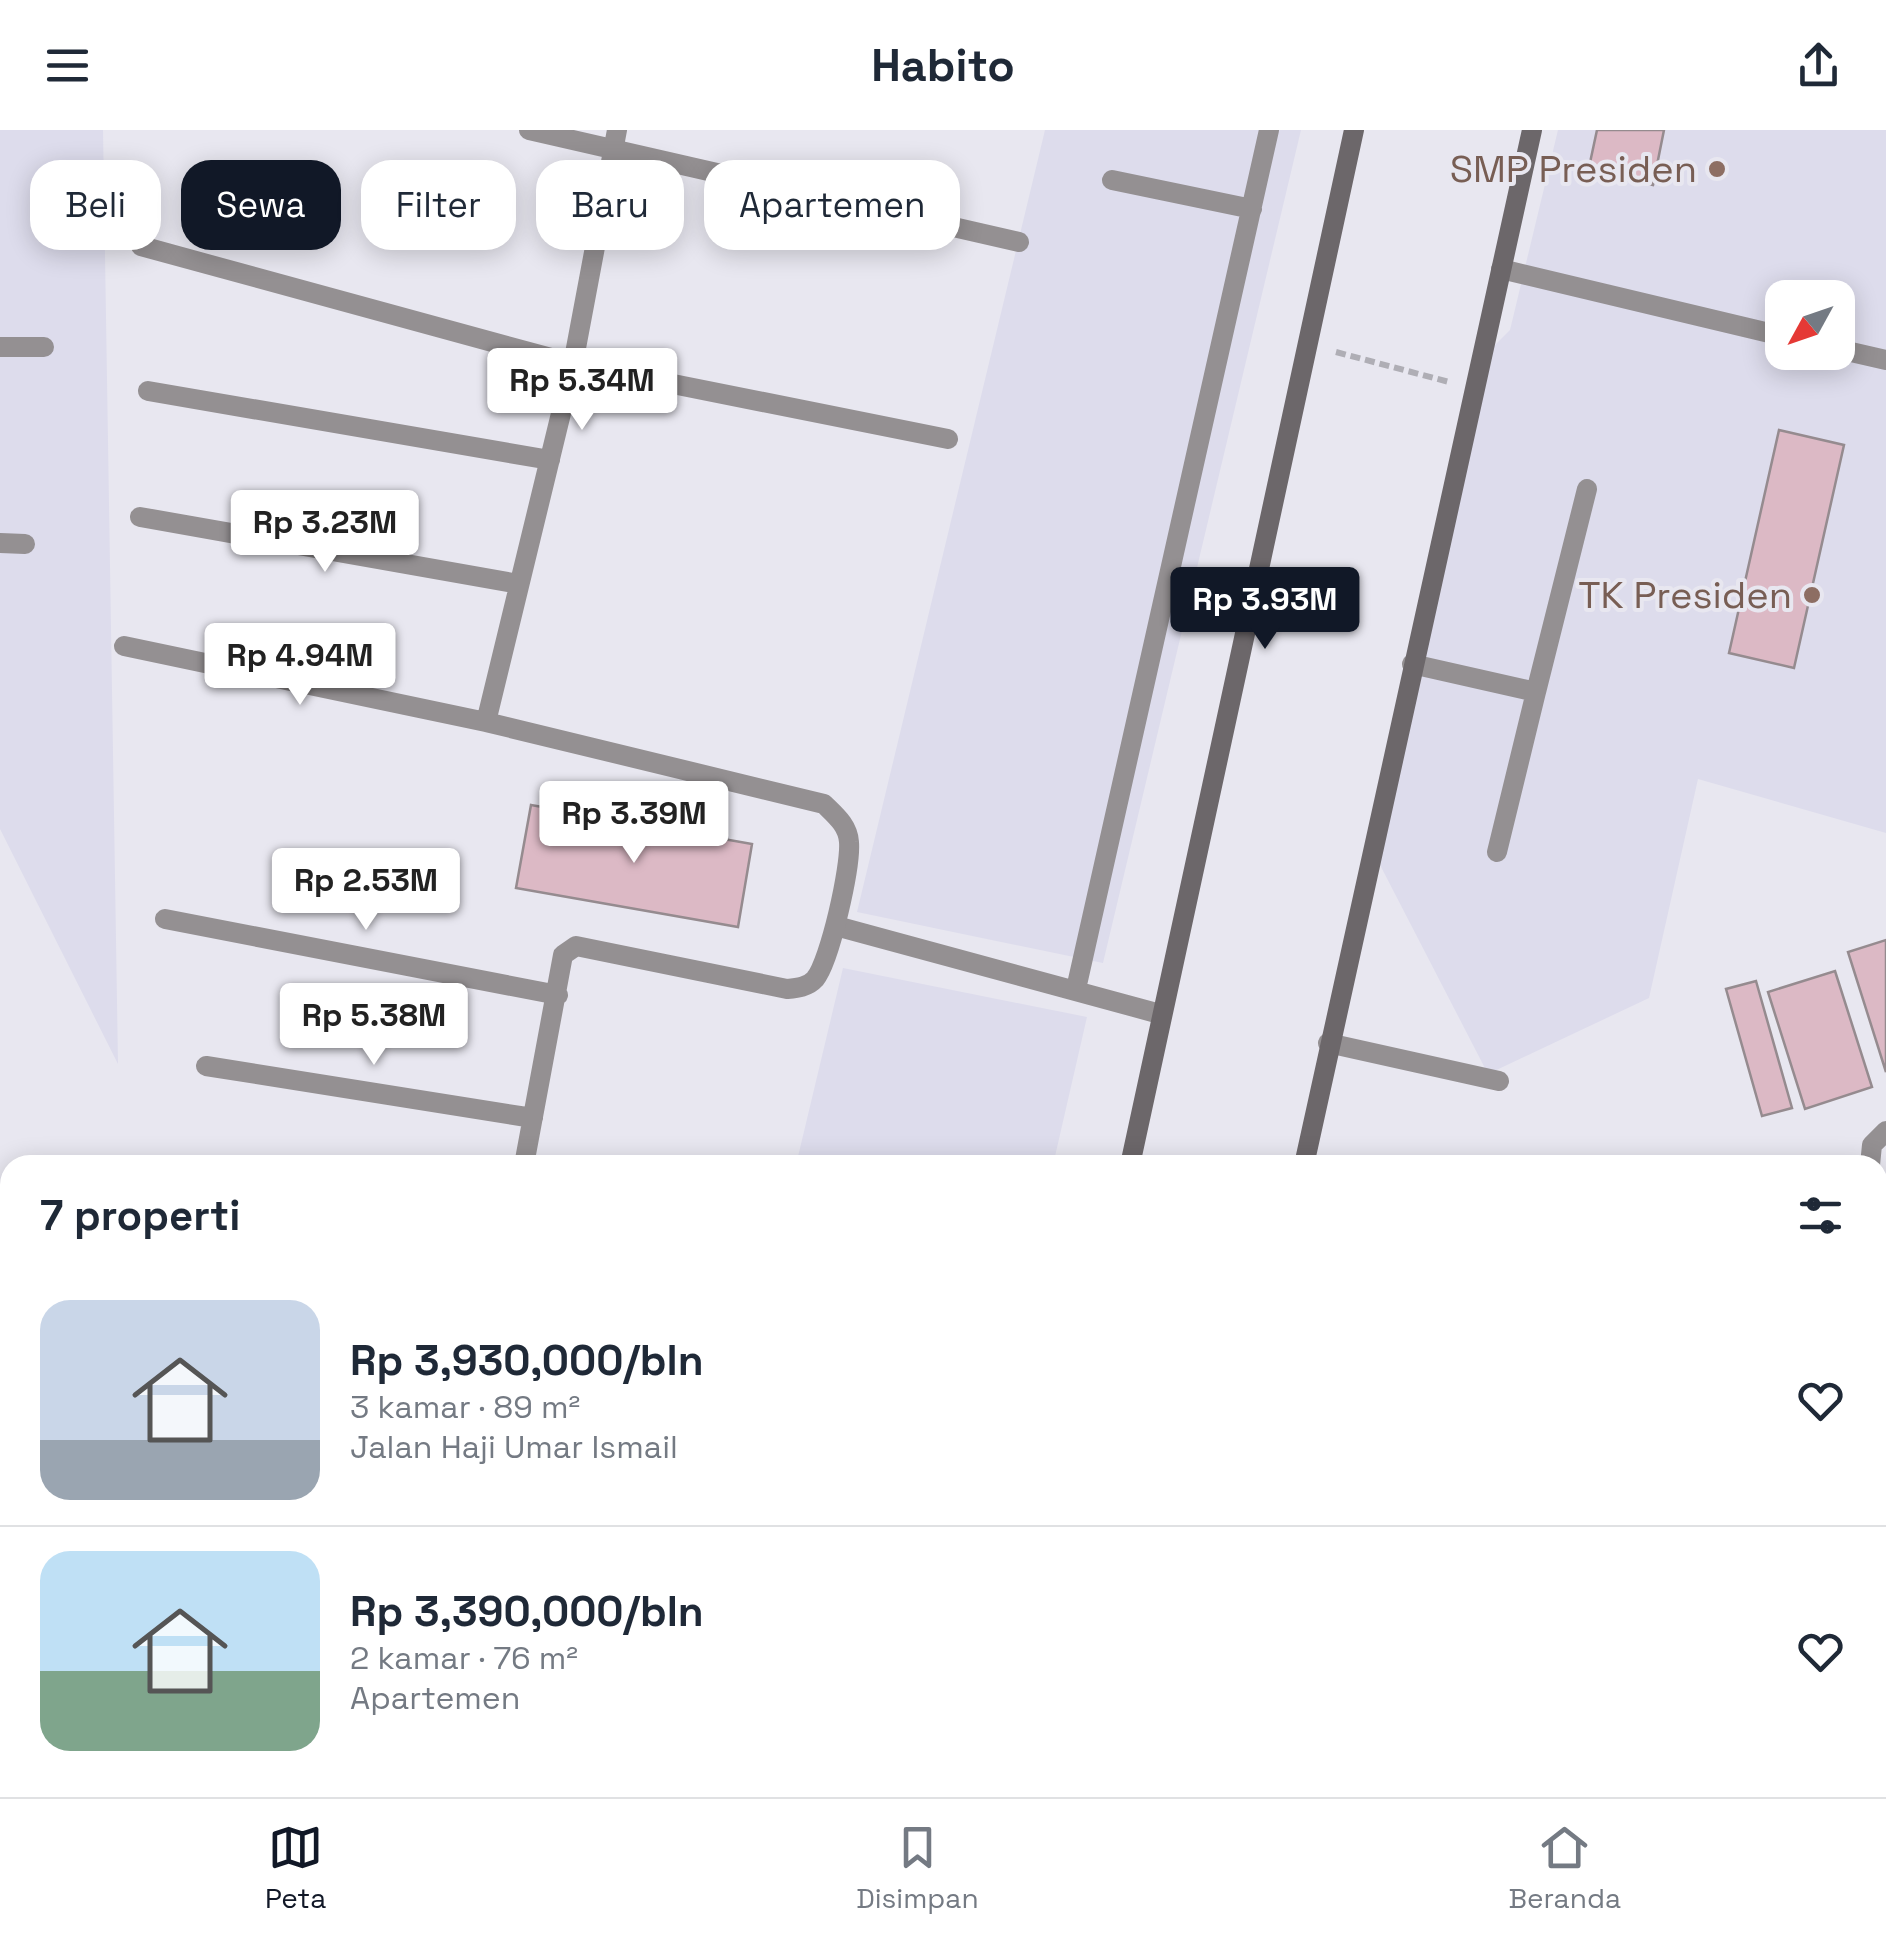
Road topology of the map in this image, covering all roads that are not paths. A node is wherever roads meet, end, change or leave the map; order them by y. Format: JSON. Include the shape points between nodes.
{"nodes":[{"id":1,"x":529,"y":130,"type":"edge"},
{"id":2,"x":1269,"y":130,"type":"edge"},
{"id":3,"x":1354,"y":130,"type":"edge"},
{"id":4,"x":1532,"y":130,"type":"edge"},
{"id":5,"x":614,"y":140,"type":"edge"},
{"id":6,"x":1112,"y":180,"type":"dead end"},
{"id":7,"x":1252,"y":208,"type":"junction"},
{"id":8,"x":1018,"y":242,"type":"dead end"},
{"id":9,"x":156,"y":250,"type":"edge"},
{"id":10,"x":1501,"y":269,"type":"junction"},
{"id":11,"x":1765,"y":332,"type":"edge"},
{"id":12,"x":0,"y":347,"type":"edge"},
{"id":13,"x":44,"y":347,"type":"dead end"},
{"id":14,"x":1855,"y":352,"type":"edge"},
{"id":15,"x":1886,"y":360,"type":"edge"},
{"id":16,"x":573,"y":364,"type":"junction"},
{"id":17,"x":148,"y":391,"type":"dead end"},
{"id":18,"x":948,"y":439,"type":"dead end"},
{"id":19,"x":550,"y":460,"type":"junction"},
{"id":20,"x":1587,"y":489,"type":"dead end"},
{"id":21,"x":140,"y":517,"type":"dead end"},
{"id":22,"x":0,"y":544,"type":"edge"},
{"id":23,"x":25,"y":544,"type":"dead end"},
{"id":24,"x":519,"y":584,"type":"junction"},
{"id":25,"x":124,"y":646,"type":"dead end"},
{"id":26,"x":1412,"y":664,"type":"junction"},
{"id":27,"x":1536,"y":692,"type":"junction"},
{"id":28,"x":486,"y":722,"type":"junction"},
{"id":29,"x":1497,"y":852,"type":"dead end"},
{"id":30,"x":165,"y":919,"type":"dead end"},
{"id":31,"x":836,"y":926,"type":"junction"},
{"id":32,"x":1076,"y":989,"type":"junction"},
{"id":33,"x":558,"y":995,"type":"junction"},
{"id":34,"x":1160,"y":1014,"type":"junction"},
{"id":35,"x":1328,"y":1042,"type":"junction"},
{"id":36,"x":206,"y":1066,"type":"dead end"},
{"id":37,"x":1500,"y":1081,"type":"dead end"},
{"id":38,"x":534,"y":1118,"type":"junction"},
{"id":39,"x":1886,"y":1131,"type":"edge"},
{"id":40,"x":526,"y":1155,"type":"edge"},
{"id":41,"x":1132,"y":1155,"type":"edge"},
{"id":42,"x":1306,"y":1155,"type":"edge"},
{"id":43,"x":1871,"y":1155,"type":"edge"}],
"edges":[{"from":1,"to":5,"type":"street"},
{"from":2,"to":7,"type":"street"},
{"from":3,"to":34,"type":"main road"},
{"from":4,"to":10,"type":"main road"},
{"from":5,"to":8,"type":"street"},
{"from":5,"to":16,"type":"street"},
{"from":6,"to":7,"type":"street"},
{"from":7,"to":32,"type":"street"},
{"from":9,"to":16,"type":"street"},
{"from":10,"to":11,"type":"street"},
{"from":10,"to":26,"type":"main road"},
{"from":12,"to":13,"type":"street"},
{"from":14,"to":15,"type":"street"},
{"from":16,"to":18,"type":"street"},
{"from":16,"to":19,"type":"street"},
{"from":17,"to":19,"type":"street"},
{"from":19,"to":24,"type":"street"},
{"from":20,"to":27,"type":"street"},
{"from":21,"to":24,"type":"street"},
{"from":22,"to":23,"type":"street"},
{"from":24,"to":28,"type":"street"},
{"from":25,"to":28,"type":"street"},
{"from":26,"to":27,"type":"street"},
{"from":26,"to":35,"type":"main road"},
{"from":27,"to":29,"type":"street"},
{"from":28,"to":31,"type":"street","via":[[824,804],[842,822],[849,842]]},
{"from":30,"to":33,"type":"street"},
{"from":31,"to":32,"type":"street"},
{"from":31,"to":33,"type":"street","via":[[816,978],[801,988],[576,946],[562,955]]},
{"from":32,"to":34,"type":"street"},
{"from":33,"to":38,"type":"street"},
{"from":34,"to":41,"type":"main road"},
{"from":35,"to":37,"type":"street"},
{"from":35,"to":42,"type":"main road"},
{"from":36,"to":38,"type":"street"},
{"from":38,"to":40,"type":"street"},
{"from":39,"to":43,"type":"street"}]}
